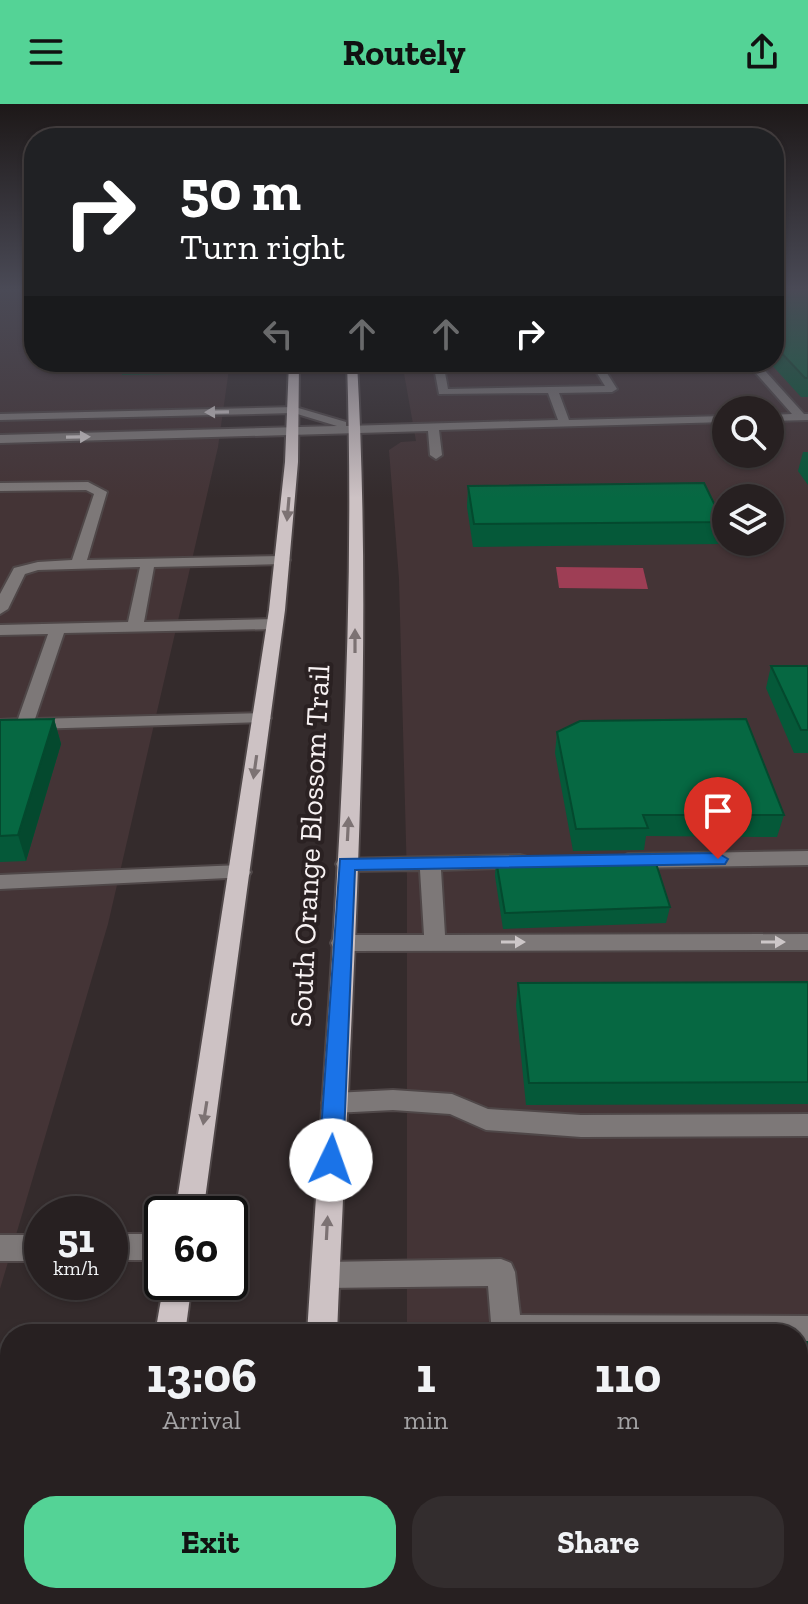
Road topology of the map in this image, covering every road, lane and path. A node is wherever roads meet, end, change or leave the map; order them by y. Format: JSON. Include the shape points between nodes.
{"nodes":[{"id":1,"x":294,"y":372,"type":"edge"},
{"id":2,"x":352,"y":372,"type":"edge"},
{"id":3,"x":440,"y":372,"type":"edge"},
{"id":4,"x":601,"y":372,"type":"edge"},
{"id":5,"x":761,"y":372,"type":"edge"},
{"id":6,"x":552,"y":390,"type":"junction"},
{"id":7,"x":295,"y":410,"type":"junction"},
{"id":8,"x":0,"y":417,"type":"edge"},
{"id":9,"x":784,"y":418,"type":"edge"},
{"id":10,"x":805,"y":418,"type":"edge"},
{"id":11,"x":712,"y":419,"type":"edge"},
{"id":12,"x":565,"y":423,"type":"junction"},
{"id":13,"x":433,"y":426,"type":"junction"},
{"id":14,"x":355,"y":429,"type":"junction"},
{"id":15,"x":294,"y":431,"type":"junction"},
{"id":16,"x":0,"y":439,"type":"edge"},
{"id":17,"x":436,"y":455,"type":"dead end"},
{"id":18,"x":0,"y":487,"type":"edge"},
{"id":19,"x":283,"y":560,"type":"junction"},
{"id":20,"x":148,"y":563,"type":"junction"},
{"id":21,"x":78,"y":564,"type":"junction"},
{"id":22,"x":0,"y":609,"type":"edge"},
{"id":23,"x":275,"y":624,"type":"junction"},
{"id":24,"x":135,"y":627,"type":"junction"},
{"id":25,"x":58,"y":628,"type":"junction"},
{"id":26,"x":0,"y":630,"type":"edge"},
{"id":27,"x":262,"y":718,"type":"junction"},
{"id":28,"x":25,"y":724,"type":"junction"},
{"id":29,"x":0,"y":725,"type":"edge"},
{"id":30,"x":808,"y":858,"type":"edge"},
{"id":31,"x":543,"y":861,"type":"edge"},
{"id":32,"x":605,"y":861,"type":"edge"},
{"id":33,"x":430,"y":863,"type":"junction"},
{"id":34,"x":346,"y":864,"type":"junction"},
{"id":35,"x":241,"y":872,"type":"junction"},
{"id":36,"x":0,"y":882,"type":"edge"},
{"id":37,"x":435,"y":942,"type":"junction"},
{"id":38,"x":808,"y":942,"type":"edge"},
{"id":39,"x":342,"y":943,"type":"junction"},
{"id":40,"x":334,"y":1103,"type":"junction"},
{"id":41,"x":808,"y":1125,"type":"edge"},
{"id":42,"x":192,"y":1196,"type":"edge"},
{"id":43,"x":0,"y":1248,"type":"edge"},
{"id":44,"x":24,"y":1248,"type":"edge"},
{"id":45,"x":325,"y":1275,"type":"junction"},
{"id":46,"x":175,"y":1300,"type":"edge"},
{"id":47,"x":172,"y":1324,"type":"edge"},
{"id":48,"x":323,"y":1324,"type":"edge"},
{"id":49,"x":505,"y":1324,"type":"edge"}],
"edges":[{"from":1,"to":7,"type":"main road","name":"South Orange Blossom Trail"},
{"from":2,"to":14,"type":"main road","name":"South Orange Blossom Trail"},
{"from":3,"to":6,"type":"street","via":[[443,392]]},
{"from":4,"to":6,"type":"street","via":[[612,389]]},
{"from":5,"to":10,"type":"street"},
{"from":6,"to":12,"type":"street"},
{"from":7,"to":8,"type":"street","one_way":true},
{"from":7,"to":14,"type":"street"},
{"from":7,"to":15,"type":"main road","name":"South Orange Blossom Trail"},
{"from":9,"to":10,"type":"street"},
{"from":11,"to":12,"type":"street"},
{"from":12,"to":13,"type":"street"},
{"from":13,"to":14,"type":"street"},
{"from":13,"to":17,"type":"street"},
{"from":14,"to":15,"type":"street"},
{"from":34,"to":14,"type":"main road","name":"South Orange Blossom Trail","one_way":true,"via":[[354,719]]},
{"from":16,"to":15,"type":"street","one_way":true},
{"from":15,"to":19,"type":"main road","name":"South Orange Blossom Trail","one_way":true},
{"from":18,"to":21,"type":"street","via":[[98,488],[101,497]]},
{"from":19,"to":20,"type":"street"},
{"from":19,"to":23,"type":"main road","name":"South Orange Blossom Trail"},
{"from":20,"to":21,"type":"street"},
{"from":20,"to":24,"type":"street"},
{"from":21,"to":22,"type":"street","via":[[19,571]]},
{"from":23,"to":24,"type":"street"},
{"from":23,"to":27,"type":"main road","name":"South Orange Blossom Trail"},
{"from":24,"to":25,"type":"street"},
{"from":25,"to":26,"type":"street"},
{"from":25,"to":28,"type":"street"},
{"from":27,"to":28,"type":"street"},
{"from":27,"to":35,"type":"main road","name":"South Orange Blossom Trail","one_way":true},
{"from":28,"to":29,"type":"street"},
{"from":30,"to":32,"type":"street"},
{"from":31,"to":33,"type":"street"},
{"from":33,"to":34,"type":"street"},
{"from":33,"to":37,"type":"street"},
{"from":34,"to":39,"type":"main road","name":"South Orange Blossom Trail"},
{"from":35,"to":36,"type":"street"},
{"from":35,"to":42,"type":"main road","name":"South Orange Blossom Trail","one_way":true},
{"from":37,"to":38,"type":"street","one_way":true},
{"from":37,"to":39,"type":"street"},
{"from":39,"to":40,"type":"main road","name":"South Orange Blossom Trail"},
{"from":40,"to":41,"type":"street","via":[[452,1104],[486,1119],[581,1126]]},
{"from":45,"to":40,"type":"main road","name":"South Orange Blossom Trail","one_way":true},
{"from":43,"to":44,"type":"street"},
{"from":45,"to":48,"type":"main road","name":"South Orange Blossom Trail"},
{"from":45,"to":49,"type":"street","via":[[501,1272]]},
{"from":46,"to":47,"type":"main road"}]}
